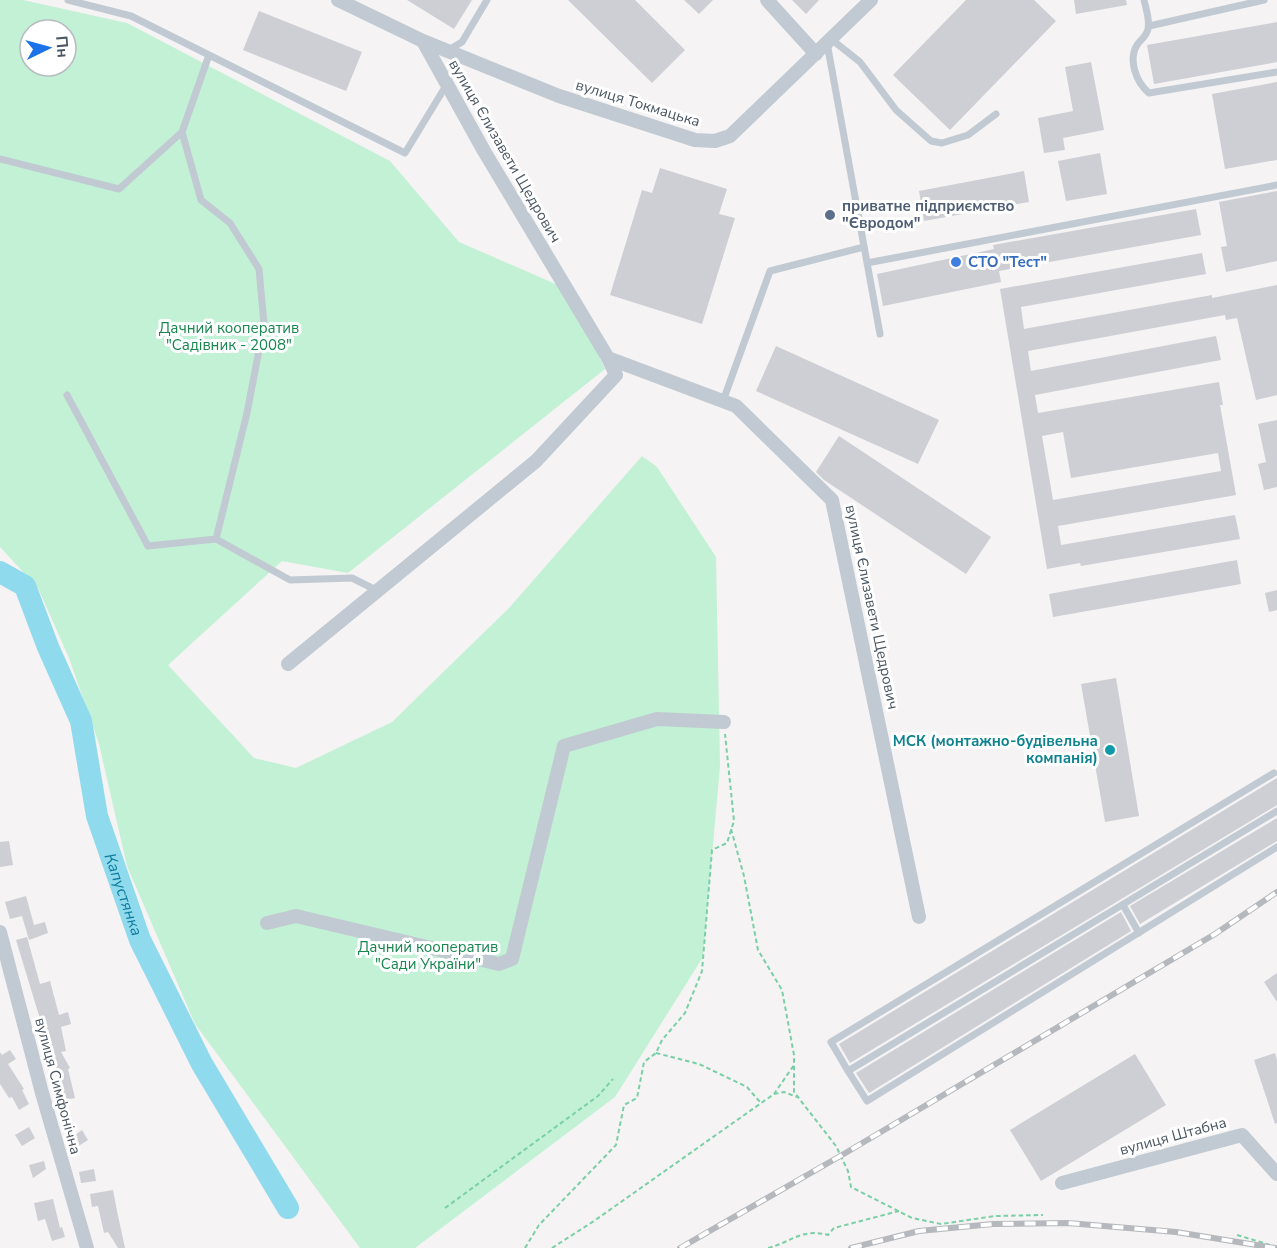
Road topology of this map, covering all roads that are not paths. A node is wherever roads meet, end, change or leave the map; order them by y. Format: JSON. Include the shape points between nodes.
{"nodes":[{"id":1,"x":68,"y":0,"type":"edge"},
{"id":2,"x":338,"y":0,"type":"edge"},
{"id":3,"x":487,"y":0,"type":"edge"},
{"id":4,"x":767,"y":0,"type":"edge"},
{"id":5,"x":871,"y":0,"type":"edge"},
{"id":6,"x":1144,"y":0,"type":"edge"},
{"id":7,"x":1264,"y":0,"type":"edge"},
{"id":8,"x":1149,"y":26,"type":"junction"},
{"id":9,"x":423,"y":41,"type":"junction"},
{"id":10,"x":829,"y":41,"type":"junction"},
{"id":11,"x":447,"y":51,"type":"junction"},
{"id":12,"x":816,"y":54,"type":"junction"},
{"id":13,"x":209,"y":55,"type":"junction"},
{"id":14,"x":1277,"y":72,"type":"edge"},
{"id":15,"x":447,"y":84,"type":"junction"},
{"id":16,"x":996,"y":114,"type":"dead end"},
{"id":17,"x":182,"y":132,"type":"junction"},
{"id":18,"x":0,"y":159,"type":"edge"},
{"id":19,"x":1277,"y":185,"type":"edge"},
{"id":20,"x":864,"y":247,"type":"junction"},
{"id":21,"x":867,"y":263,"type":"junction"},
{"id":22,"x":880,"y":334,"type":"dead end"},
{"id":23,"x":608,"y":358,"type":"junction"},
{"id":24,"x":68,"y":395,"type":"dead end"},
{"id":25,"x":723,"y":401,"type":"junction"},
{"id":26,"x":216,"y":538,"type":"junction"},
{"id":27,"x":378,"y":591,"type":"junction"},
{"id":28,"x":288,"y":664,"type":"dead end"},
{"id":29,"x":724,"y":722,"type":"road end"},
{"id":30,"x":1274,"y":773,"type":"dead end"},
{"id":31,"x":1277,"y":811,"type":"edge"},
{"id":32,"x":1277,"y":848,"type":"edge"},
{"id":33,"x":1122,"y":905,"type":"junction"},
{"id":34,"x":919,"y":916,"type":"dead end"},
{"id":35,"x":267,"y":923,"type":"dead end"},
{"id":36,"x":0,"y":932,"type":"edge"},
{"id":37,"x":1139,"y":933,"type":"junction"},
{"id":38,"x":848,"y":1071,"type":"junction"},
{"id":39,"x":1277,"y":1174,"type":"edge"},
{"id":40,"x":1062,"y":1184,"type":"dead end"},
{"id":41,"x":87,"y":1248,"type":"edge"}],
"edges":[{"from":1,"to":13,"type":"lane","via":[[131,16]]},
{"from":2,"to":9,"type":"street"},
{"from":3,"to":11,"type":"lane","via":[[462,42]]},
{"from":4,"to":12,"type":"street"},
{"from":5,"to":10,"type":"street","name":"вулиця Токмацька"},
{"from":6,"to":8,"type":"lane"},
{"from":7,"to":8,"type":"lane"},
{"from":8,"to":14,"type":"lane","via":[[1133,54],[1135,74],[1149,93]]},
{"from":9,"to":11,"type":"street","name":"вулиця Токмацька"},
{"from":9,"to":15,"type":"street","name":"вулиця Єлизавети Щедрович"},
{"from":10,"to":12,"type":"street","name":"вулиця Токмацька"},
{"from":10,"to":16,"type":"lane","via":[[861,62],[896,110],[931,141],[942,143],[968,135]]},
{"from":10,"to":20,"type":"lane"},
{"from":11,"to":12,"type":"street","name":"вулиця Токмацька","via":[[559,96],[695,140],[715,141],[730,135]]},
{"from":13,"to":15,"type":"lane","via":[[405,153]]},
{"from":13,"to":17,"type":"lane"},
{"from":15,"to":23,"type":"street","name":"вулиця Єлизавети Щедрович"},
{"from":17,"to":18,"type":"lane","via":[[119,189]]},
{"from":17,"to":26,"type":"lane","via":[[201,200],[230,223],[259,270],[264,324]]},
{"from":19,"to":21,"type":"lane"},
{"from":20,"to":21,"type":"lane"},
{"from":20,"to":25,"type":"lane","via":[[770,271]]},
{"from":21,"to":22,"type":"lane"},
{"from":23,"to":25,"type":"street","name":"вулиця Єлизавети Щедрович"},
{"from":23,"to":27,"type":"street","via":[[616,375],[536,461]]},
{"from":24,"to":26,"type":"lane","via":[[148,546]]},
{"from":25,"to":34,"type":"street","name":"вулиця Єлизавети Щедрович","via":[[736,406],[832,500]]},
{"from":26,"to":27,"type":"lane","via":[[290,580],[352,578]]},
{"from":27,"to":28,"type":"street"},
{"from":29,"to":35,"type":"street","via":[[657,718],[564,746],[512,959],[499,964],[296,916]]},
{"from":30,"to":38,"type":"lane","via":[[831,1042]]},
{"from":31,"to":33,"type":"lane"},
{"from":32,"to":37,"type":"lane"},
{"from":33,"to":37,"type":"lane"},
{"from":33,"to":38,"type":"lane"},
{"from":36,"to":41,"type":"street","name":"вулиця Симфонічна"},
{"from":37,"to":38,"type":"lane","via":[[867,1101]]},
{"from":39,"to":40,"type":"street","name":"вулиця Штабна","via":[[1242,1135]]}]}
